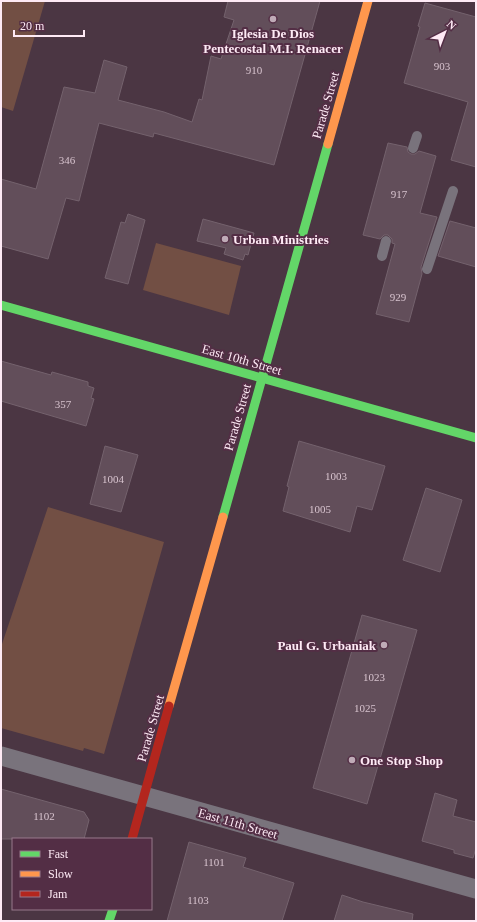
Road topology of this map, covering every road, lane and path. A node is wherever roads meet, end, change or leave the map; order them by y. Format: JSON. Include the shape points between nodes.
{"nodes":[{"id":1,"x":368,"y":1,"type":"edge"},
{"id":2,"x":417,"y":136,"type":"dead end"},
{"id":3,"x":413,"y":148,"type":"dead end"},
{"id":4,"x":453,"y":191,"type":"dead end"},
{"id":5,"x":386,"y":241,"type":"dead end"},
{"id":6,"x":382,"y":256,"type":"dead end"},
{"id":7,"x":427,"y":269,"type":"dead end"},
{"id":8,"x":1,"y":305,"type":"edge"},
{"id":9,"x":262,"y":378,"type":"junction"},
{"id":10,"x":476,"y":438,"type":"edge"},
{"id":11,"x":1,"y":756,"type":"edge"},
{"id":12,"x":144,"y":796,"type":"junction"},
{"id":13,"x":132,"y":838,"type":"edge"},
{"id":14,"x":476,"y":889,"type":"edge"},
{"id":15,"x":113,"y":910,"type":"edge"},
{"id":16,"x":110,"y":921,"type":"edge"}],
"edges":[{"from":1,"to":9,"type":"main road","name":"Parade Street"},
{"from":2,"to":3,"type":"lane"},
{"from":4,"to":7,"type":"lane"},
{"from":5,"to":6,"type":"lane"},
{"from":8,"to":9,"type":"main road","name":"East 10th Street"},
{"from":9,"to":10,"type":"main road","name":"East 10th Street"},
{"from":9,"to":12,"type":"main road","name":"Parade Street"},
{"from":11,"to":12,"type":"street","name":"East 11th Street"},
{"from":12,"to":13,"type":"main road","name":"Parade Street"},
{"from":12,"to":14,"type":"street","name":"East 11th Street"},
{"from":15,"to":16,"type":"main road"}]}
